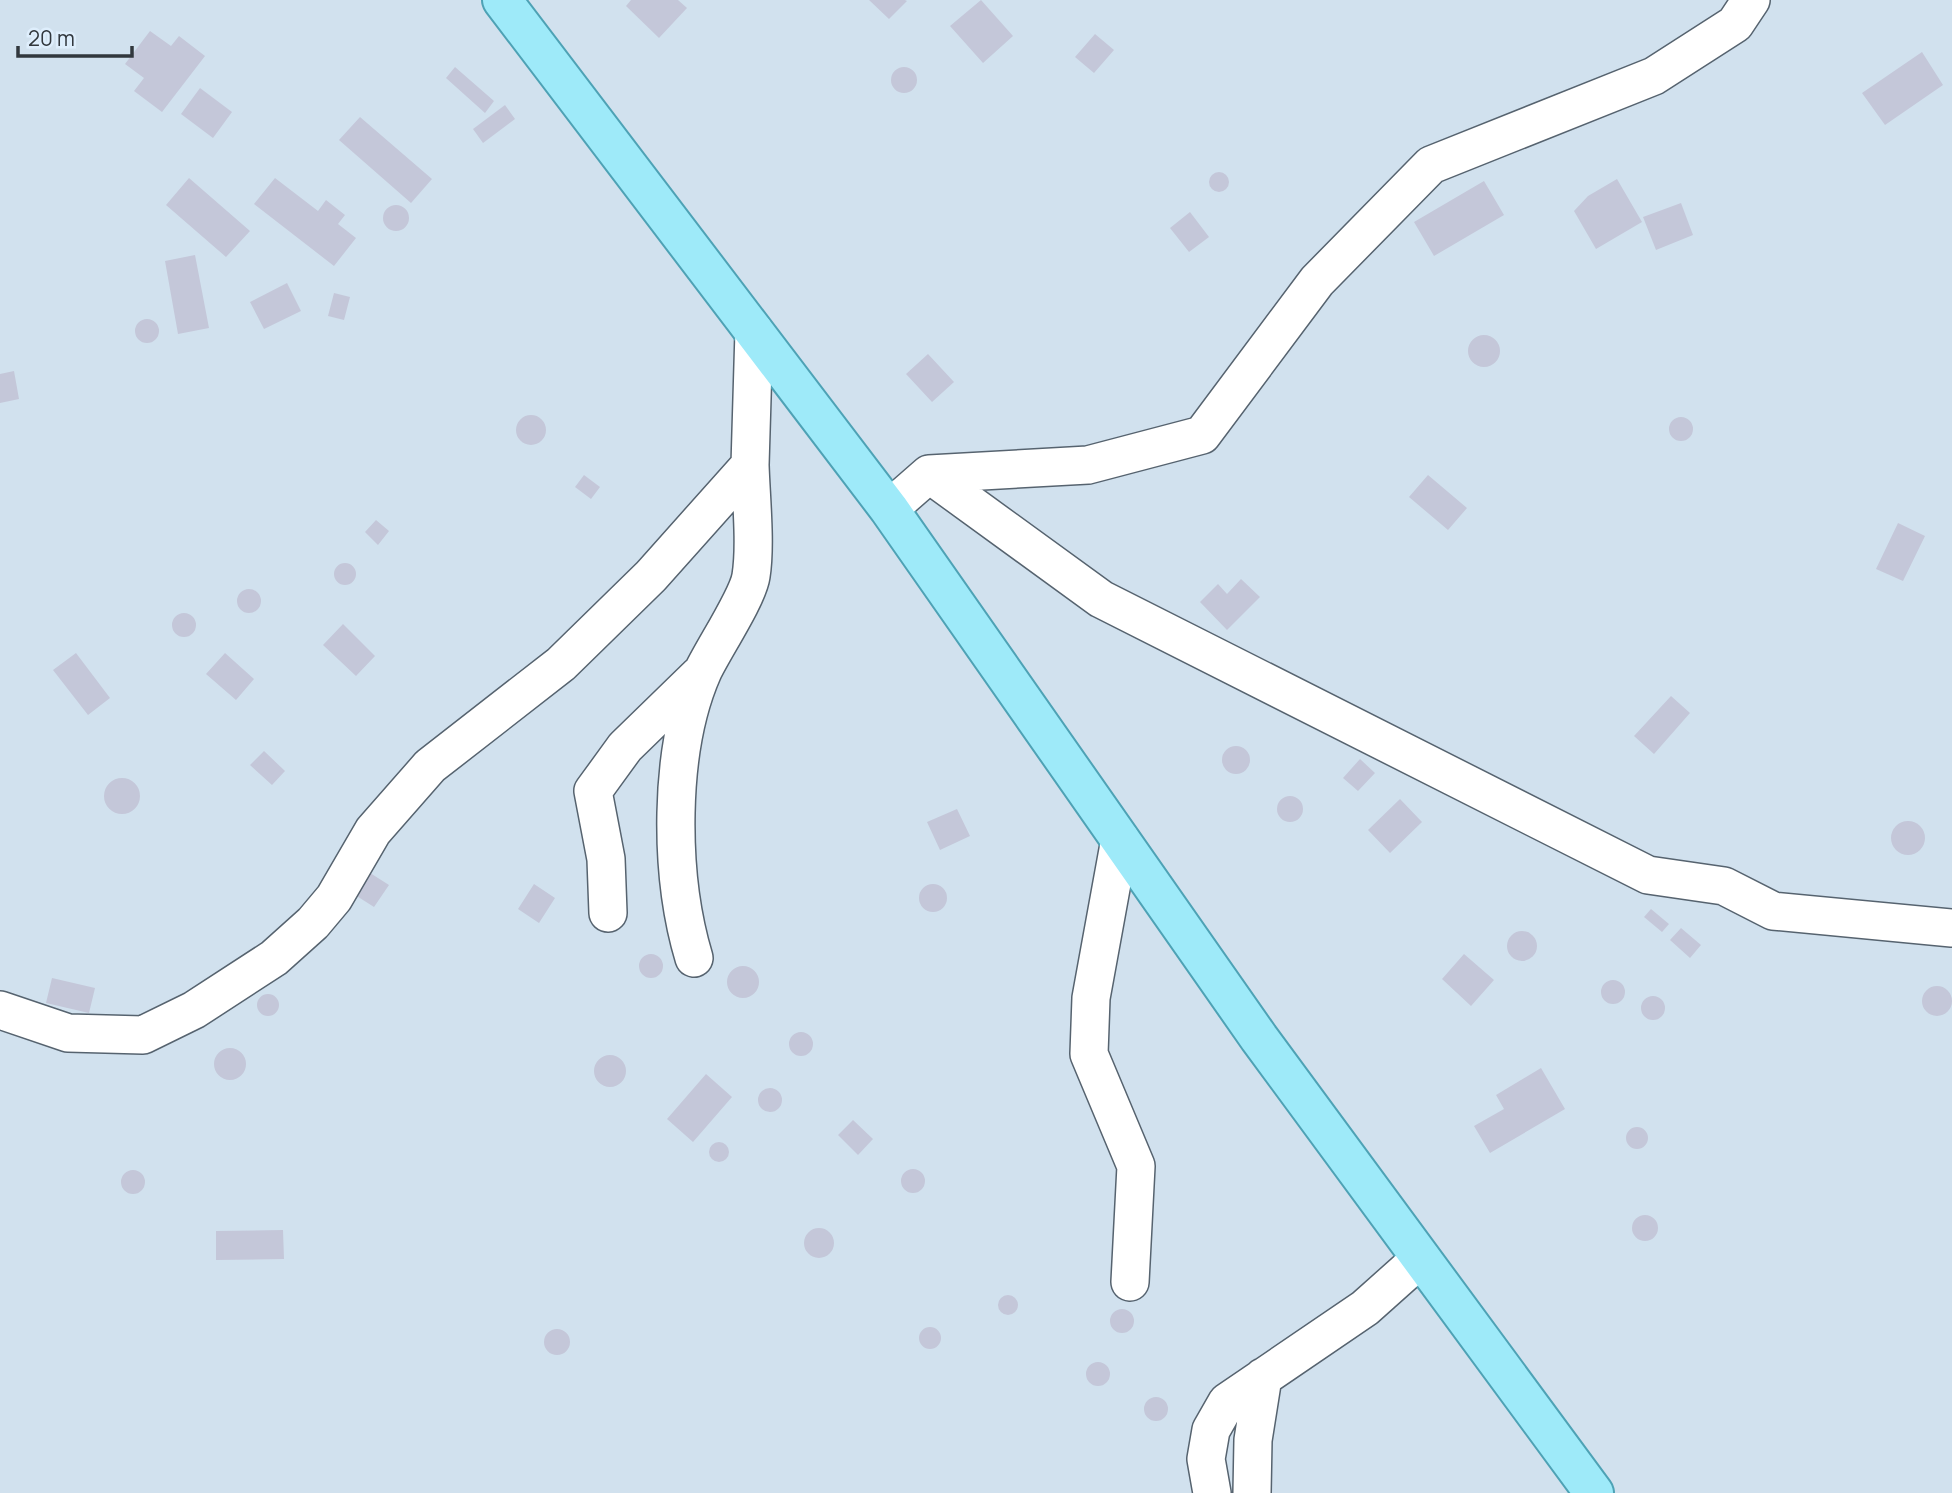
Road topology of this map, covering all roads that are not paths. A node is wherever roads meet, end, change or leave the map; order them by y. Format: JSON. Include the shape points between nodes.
{"nodes":[{"id":1,"x":502,"y":0,"type":"edge"},
{"id":2,"x":1751,"y":0,"type":"edge"},
{"id":3,"x":754,"y":331,"type":"junction"},
{"id":4,"x":750,"y":465,"type":"junction"},
{"id":5,"x":929,"y":474,"type":"junction"},
{"id":6,"x":889,"y":509,"type":"junction"},
{"id":7,"x":703,"y":672,"type":"junction"},
{"id":8,"x":1120,"y":839,"type":"junction"},
{"id":9,"x":608,"y":913,"type":"dead end"},
{"id":10,"x":1952,"y":928,"type":"edge"},
{"id":11,"x":694,"y":958,"type":"dead end"},
{"id":12,"x":0,"y":1010,"type":"edge"},
{"id":13,"x":1421,"y":1258,"type":"junction"},
{"id":14,"x":1129,"y":1282,"type":"dead end"},
{"id":15,"x":1263,"y":1377,"type":"junction"},
{"id":16,"x":1212,"y":1493,"type":"edge"},
{"id":17,"x":1252,"y":1493,"type":"edge"},
{"id":18,"x":1594,"y":1493,"type":"edge"}],
"edges":[{"from":1,"to":3,"type":"main road"},
{"from":2,"to":5,"type":"street","via":[[1735,24],[1654,76],[1431,165],[1317,281],[1202,435],[1088,465]]},
{"from":3,"to":4,"type":"street"},
{"from":3,"to":6,"type":"main road"},
{"from":4,"to":7,"type":"street","via":[[751,578]]},
{"from":4,"to":12,"type":"street","via":[[651,576],[561,664],[430,766],[373,831],[334,898],[274,958],[194,1010],[144,1035],[68,1033]]},
{"from":5,"to":6,"type":"street"},
{"from":5,"to":10,"type":"street","via":[[1101,599],[1648,875],[1724,886],[1773,911]]},
{"from":6,"to":8,"type":"main road"},
{"from":7,"to":9,"type":"street","via":[[625,747],[593,791],[606,859]]},
{"from":7,"to":11,"type":"street","via":[[686,721],[676,812],[679,898]]},
{"from":8,"to":13,"type":"main road"},
{"from":8,"to":14,"type":"street","via":[[1091,998],[1089,1054],[1136,1166]]},
{"from":13,"to":15,"type":"street","via":[[1365,1308]]},
{"from":13,"to":18,"type":"main road"},
{"from":15,"to":16,"type":"street","via":[[1227,1402],[1211,1430],[1206,1459]]},
{"from":15,"to":17,"type":"street","via":[[1253,1440]]}]}
